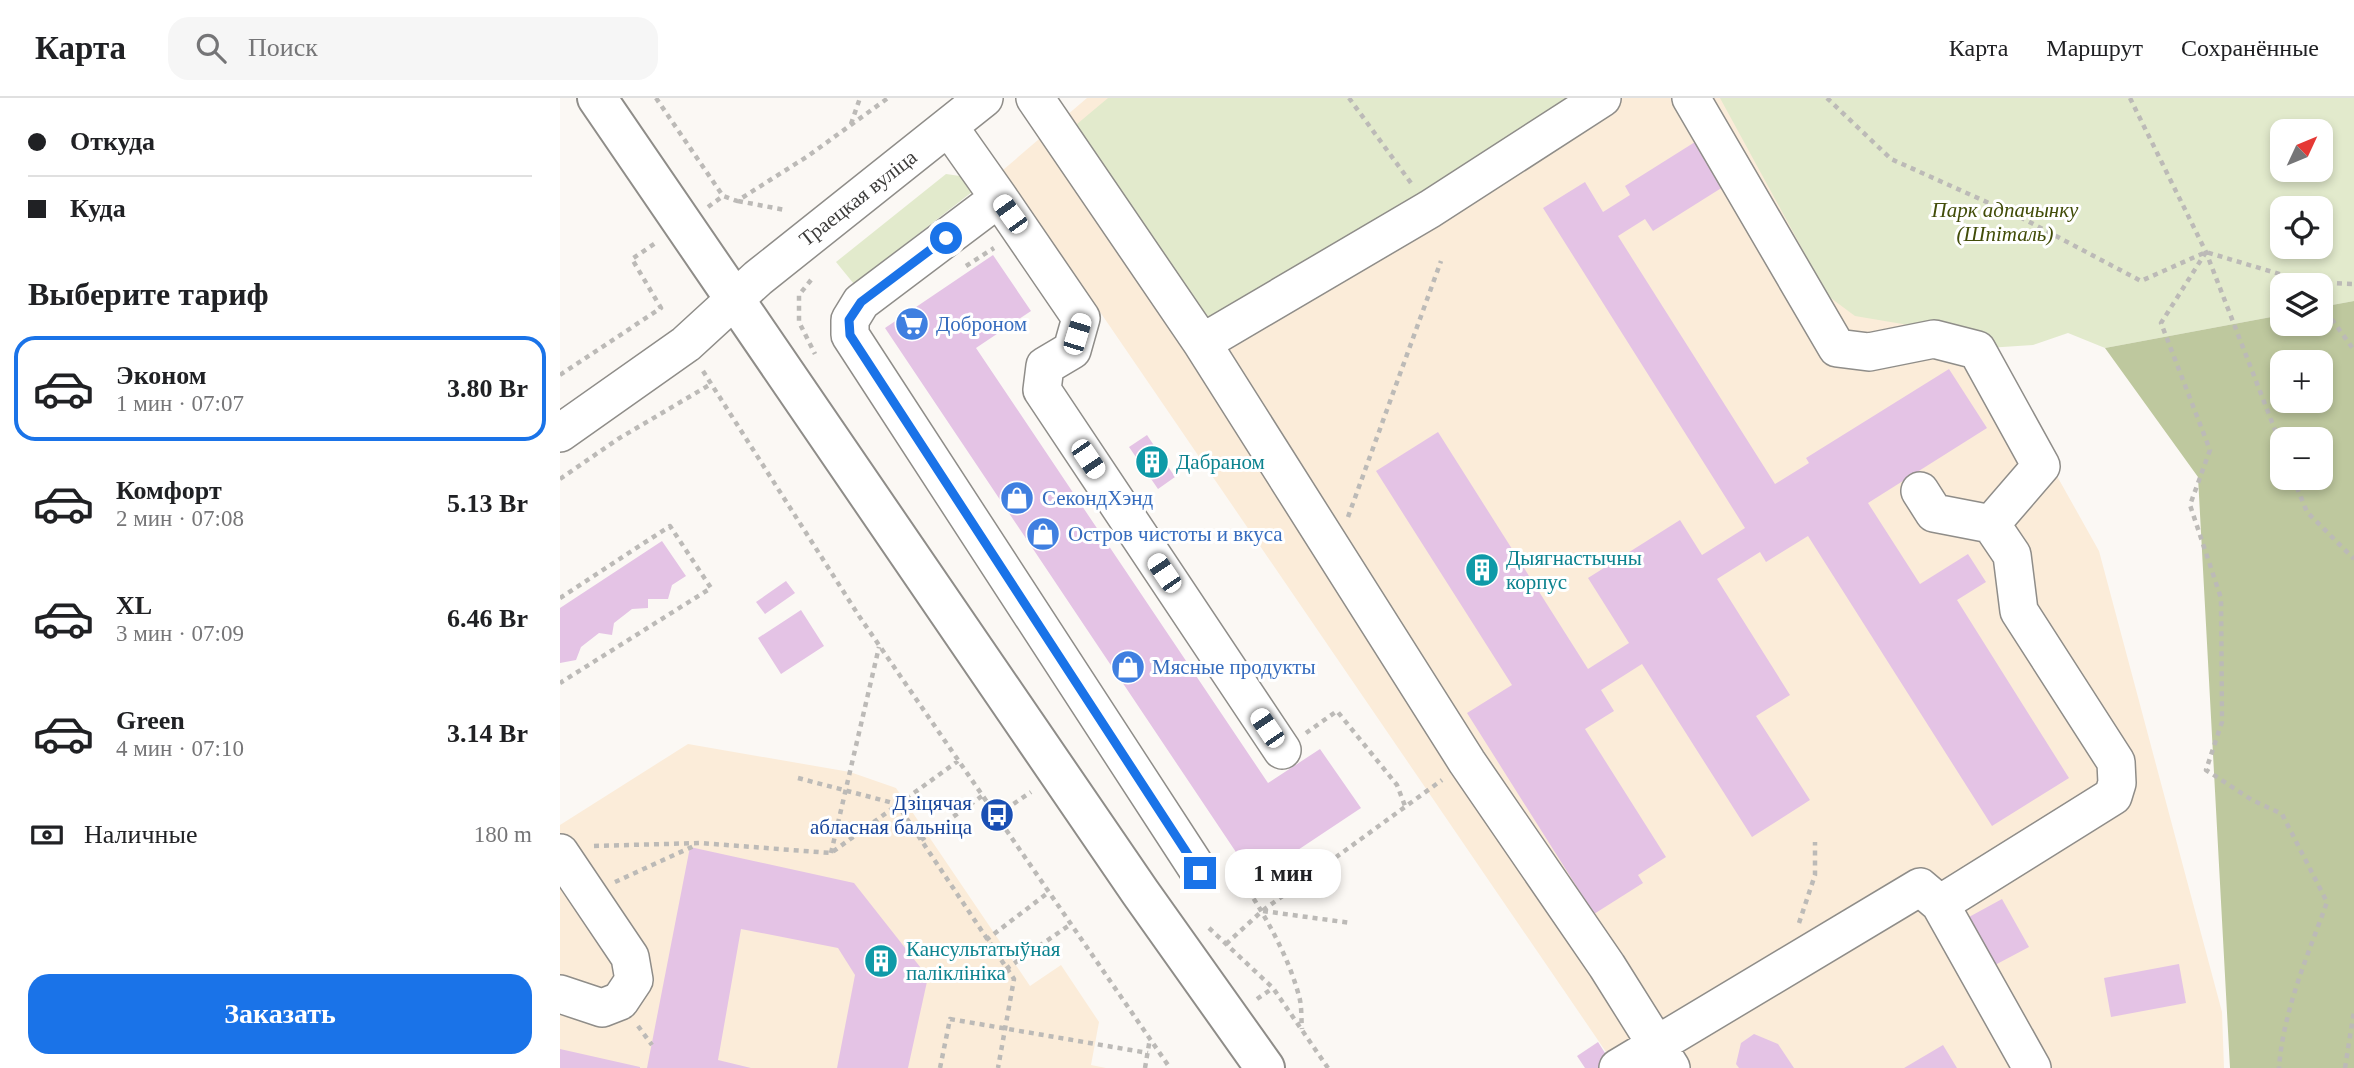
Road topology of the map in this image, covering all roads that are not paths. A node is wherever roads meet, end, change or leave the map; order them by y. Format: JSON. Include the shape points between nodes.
{"nodes":[{"id":1,"x":597,"y":98,"type":"edge"},
{"id":2,"x":985,"y":98,"type":"edge"},
{"id":3,"x":1035,"y":98,"type":"edge"},
{"id":4,"x":1602,"y":98,"type":"edge"},
{"id":5,"x":1690,"y":98,"type":"edge"},
{"id":6,"x":949,"y":127,"type":"junction"},
{"id":7,"x":999,"y":198,"type":"junction"},
{"id":8,"x":733,"y":298,"type":"junction"},
{"id":9,"x":1202,"y":344,"type":"junction"},
{"id":10,"x":560,"y":433,"type":"edge"},
{"id":11,"x":1920,"y":491,"type":"dead end"},
{"id":12,"x":1991,"y":524,"type":"junction"},
{"id":13,"x":1282,"y":750,"type":"road end"},
{"id":14,"x":574,"y":849,"type":"edge"},
{"id":15,"x":1200,"y":873,"type":"dead end"},
{"id":16,"x":1940,"y":904,"type":"junction"},
{"id":17,"x":560,"y":994,"type":"edge"},
{"id":18,"x":1664,"y":1056,"type":"edge"},
{"id":19,"x":1265,"y":1068,"type":"edge"},
{"id":20,"x":1618,"y":1068,"type":"edge"},
{"id":21,"x":2032,"y":1068,"type":"edge"}],
"edges":[{"from":1,"to":8,"type":"main road"},
{"from":2,"to":6,"type":"street","name":"Траецкая вуліца"},
{"from":3,"to":9,"type":"street"},
{"from":4,"to":9,"type":"street","via":[[1430,209]]},
{"from":5,"to":12,"type":"street","via":[[1838,348],[1869,352],[1934,338],[1977,349],[2041,466]]},
{"from":6,"to":7,"type":"street"},
{"from":6,"to":8,"type":"street","name":"Траецкая вуліца"},
{"from":7,"to":13,"type":"street","via":[[1082,318],[1072,350],[1045,366],[1042,390]]},
{"from":7,"to":15,"type":"street","via":[[861,302],[849,320],[850,335]]},
{"from":8,"to":10,"type":"street","name":"Траецкая вуліца","via":[[686,344]]},
{"from":8,"to":19,"type":"main road"},
{"from":9,"to":18,"type":"street","via":[[1467,762]]},
{"from":11,"to":12,"type":"street","via":[[1934,513]]},
{"from":12,"to":16,"type":"street","via":[[2012,555],[2020,611],[2116,762],[2118,783],[2113,796]]},
{"from":14,"to":17,"type":"street","via":[[588,895],[630,957],[634,980],[620,1001],[602,1008]]},
{"from":16,"to":18,"type":"street","via":[[1920,887],[1784,968]]},
{"from":16,"to":21,"type":"street"},
{"from":18,"to":20,"type":"street"}]}
